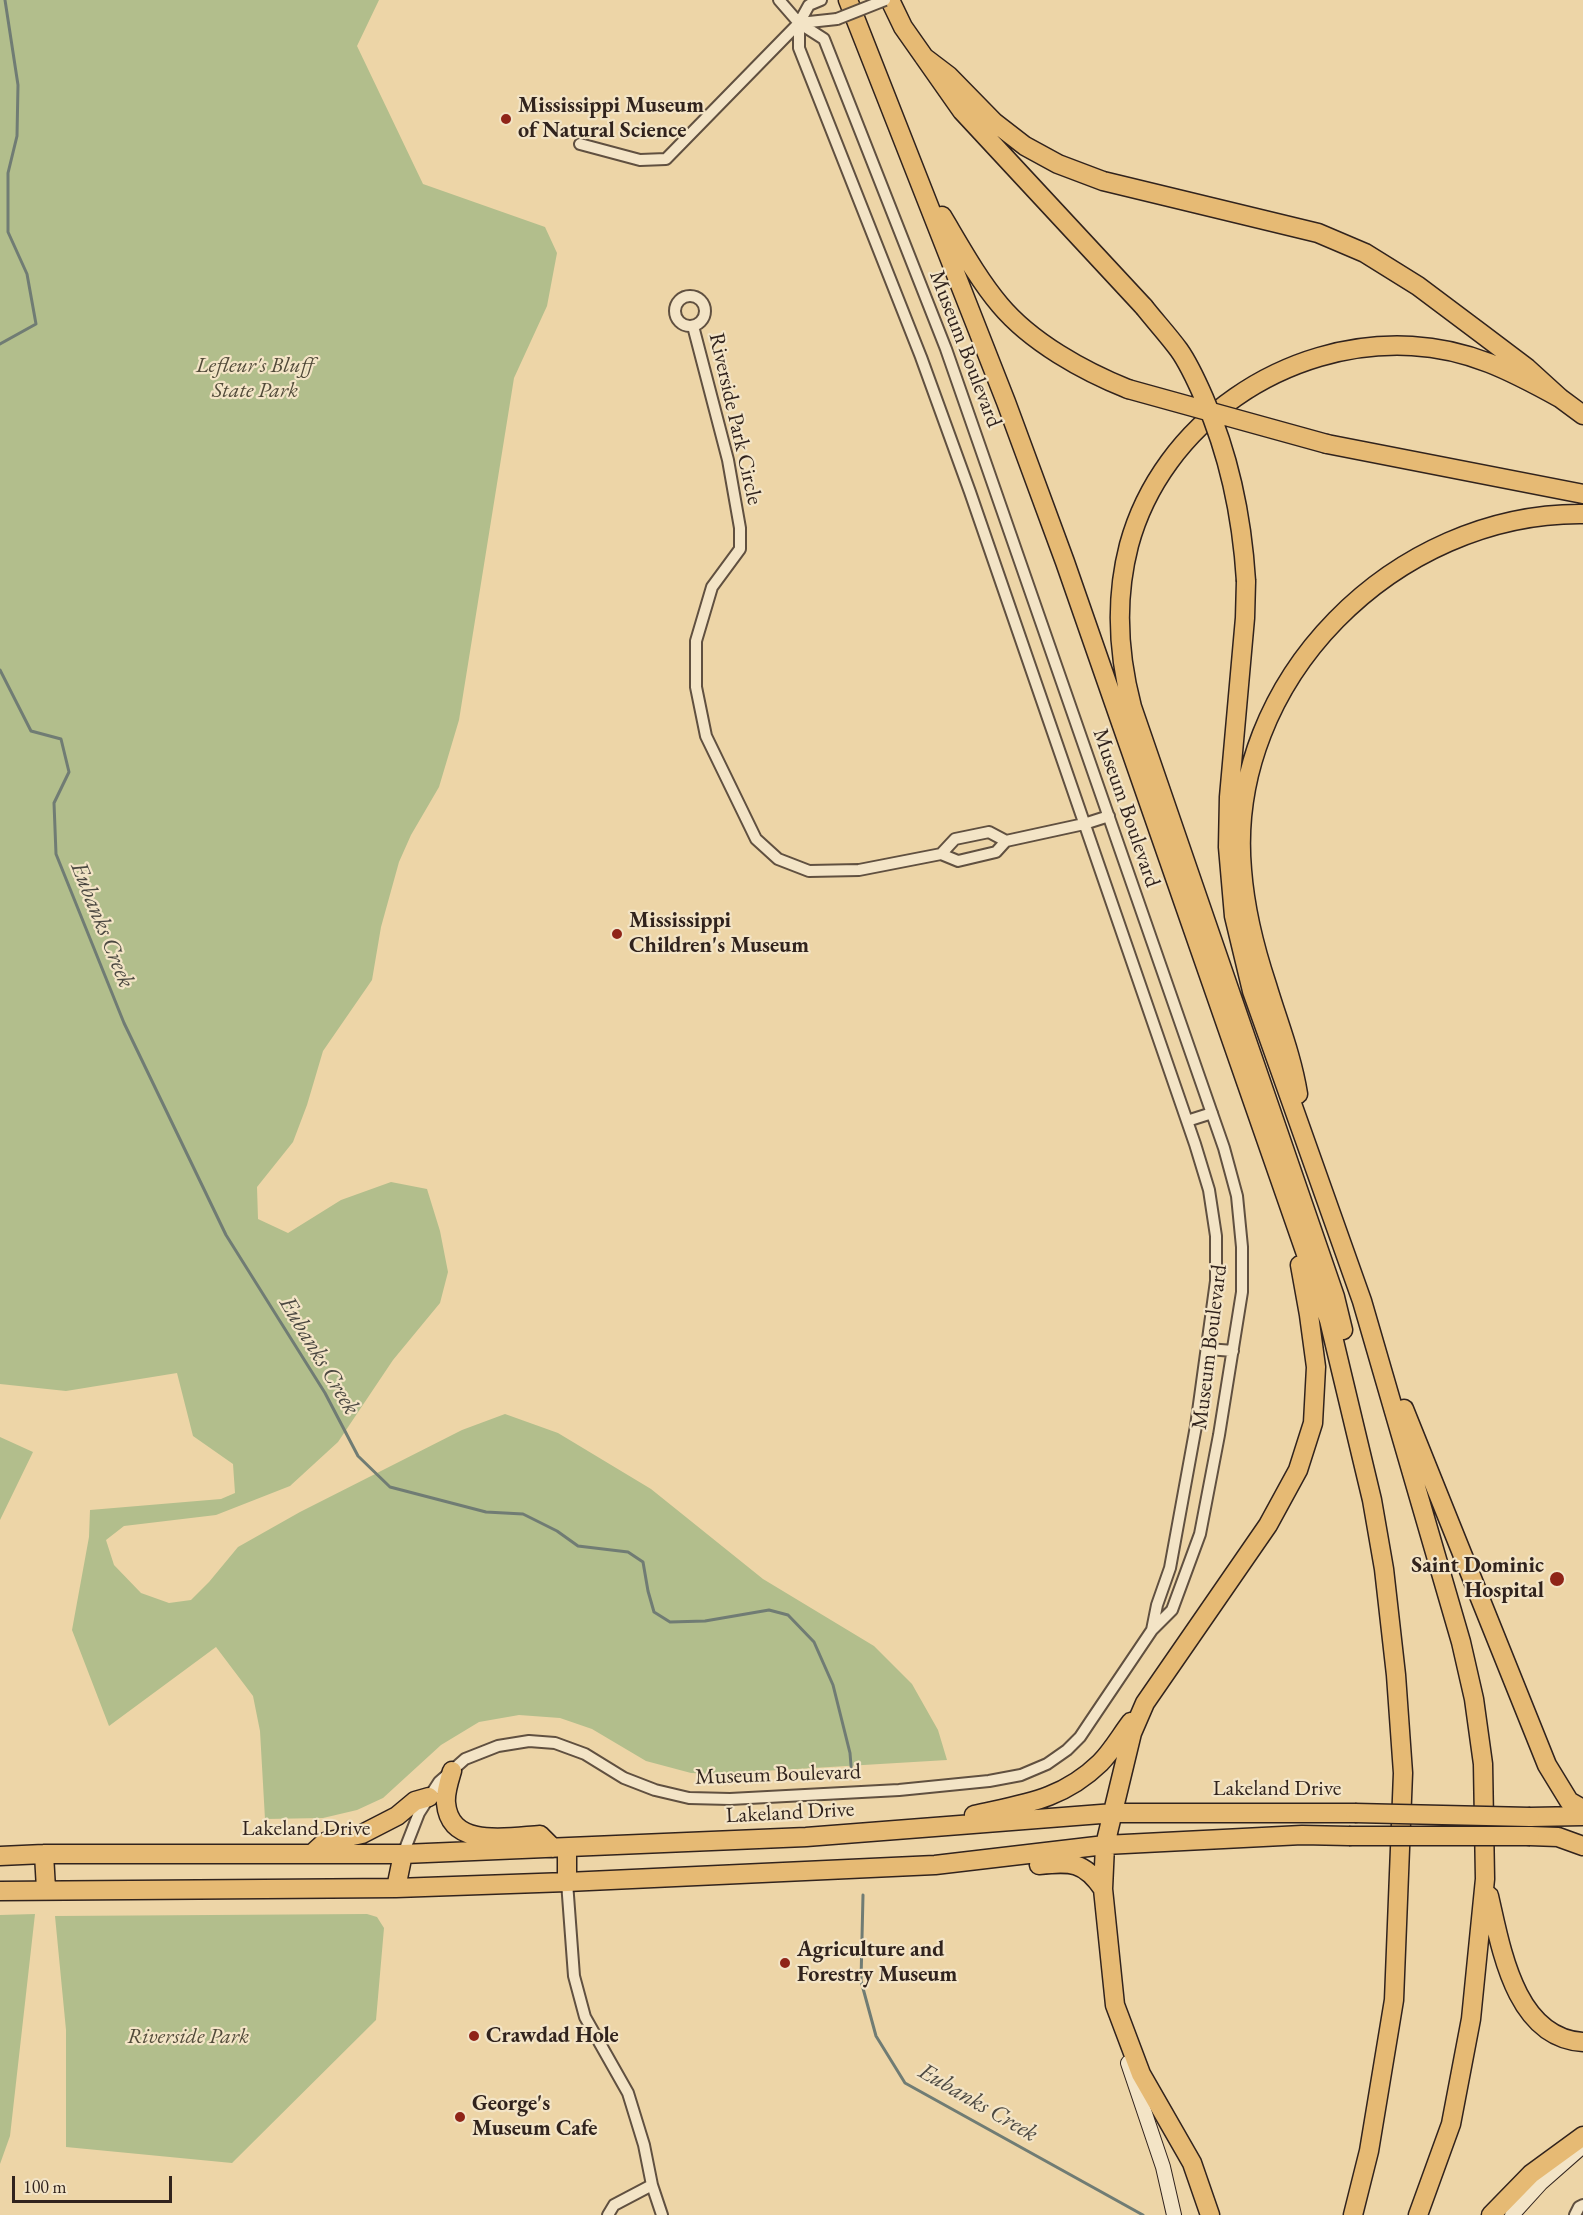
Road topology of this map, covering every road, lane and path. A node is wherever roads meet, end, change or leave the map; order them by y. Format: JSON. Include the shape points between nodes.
{"nodes":[{"id":1,"x":779,"y":0,"type":"edge"},
{"id":2,"x":821,"y":0,"type":"edge"},
{"id":3,"x":848,"y":0,"type":"edge"},
{"id":4,"x":887,"y":0,"type":"edge"},
{"id":5,"x":800,"y":23,"type":"junction"},
{"id":6,"x":924,"y":57,"type":"junction"},
{"id":7,"x":580,"y":144,"type":"dead end"},
{"id":8,"x":916,"y":173,"type":"junction"},
{"id":9,"x":693,"y":326,"type":"dead end"},
{"id":10,"x":1560,"y":398,"type":"junction"},
{"id":11,"x":1583,"y":415,"type":"edge"},
{"id":12,"x":1583,"y":494,"type":"edge"},
{"id":13,"x":1583,"y":514,"type":"edge"},
{"id":14,"x":1109,"y":816,"type":"junction"},
{"id":15,"x":1084,"y":824,"type":"junction"},
{"id":16,"x":1006,"y":841,"type":"junction"},
{"id":17,"x":941,"y":854,"type":"junction"},
{"id":18,"x":1212,"y":1113,"type":"junction"},
{"id":19,"x":1188,"y":1121,"type":"junction"},
{"id":20,"x":1306,"y":1140,"type":"junction"},
{"id":21,"x":1287,"y":1201,"type":"junction"},
{"id":22,"x":1362,"y":1301,"type":"junction"},
{"id":23,"x":1208,"y":1349,"type":"junction"},
{"id":24,"x":1233,"y":1351,"type":"junction"},
{"id":25,"x":1372,"y":1500,"type":"junction"},
{"id":26,"x":1152,"y":1630,"type":"junction"},
{"id":27,"x":1145,"y":1703,"type":"junction"},
{"id":28,"x":452,"y":1771,"type":"junction"},
{"id":29,"x":429,"y":1797,"type":"junction"},
{"id":30,"x":1583,"y":1809,"type":"edge"},
{"id":31,"x":1114,"y":1813,"type":"junction"},
{"id":32,"x":1583,"y":1816,"type":"edge"},
{"id":33,"x":915,"y":1829,"type":"junction"},
{"id":34,"x":1106,"y":1845,"type":"junction"},
{"id":35,"x":1583,"y":1846,"type":"edge"},
{"id":36,"x":560,"y":1848,"type":"junction"},
{"id":37,"x":313,"y":1853,"type":"junction"},
{"id":38,"x":44,"y":1854,"type":"junction"},
{"id":39,"x":403,"y":1854,"type":"junction"},
{"id":40,"x":0,"y":1856,"type":"edge"},
{"id":41,"x":935,"y":1865,"type":"junction"},
{"id":42,"x":1485,"y":1879,"type":"junction"},
{"id":43,"x":567,"y":1882,"type":"junction"},
{"id":44,"x":396,"y":1888,"type":"junction"},
{"id":45,"x":46,"y":1889,"type":"junction"},
{"id":46,"x":1103,"y":1889,"type":"junction"},
{"id":47,"x":0,"y":1891,"type":"edge"},
{"id":48,"x":1115,"y":2005,"type":"junction"},
{"id":49,"x":1583,"y":2042,"type":"edge"},
{"id":50,"x":1583,"y":2136,"type":"edge"},
{"id":51,"x":1583,"y":2146,"type":"edge"},
{"id":52,"x":652,"y":2185,"type":"junction"},
{"id":53,"x":1583,"y":2205,"type":"edge"},
{"id":54,"x":608,"y":2215,"type":"edge"},
{"id":55,"x":662,"y":2215,"type":"edge"},
{"id":56,"x":1174,"y":2215,"type":"edge"},
{"id":57,"x":1210,"y":2215,"type":"edge"},
{"id":58,"x":1353,"y":2215,"type":"edge"},
{"id":59,"x":1418,"y":2215,"type":"edge"},
{"id":60,"x":1491,"y":2215,"type":"edge"},
{"id":61,"x":1512,"y":2215,"type":"edge"},
{"id":62,"x":1575,"y":2215,"type":"edge"}],
"edges":[{"from":1,"to":5,"type":"street","name":"Museum Boulevard"},
{"from":2,"to":5,"type":"street","via":[[809,5]]},
{"from":3,"to":8,"type":"highway"},
{"from":4,"to":5,"type":"street","bridge":true,"via":[[837,20]]},
{"from":4,"to":6,"type":"highway"},
{"from":5,"to":7,"type":"street","via":[[666,159],[640,160]]},
{"from":5,"to":14,"type":"street","name":"Museum Boulevard","via":[[824,39],[941,338]]},
{"from":5,"to":15,"type":"street","name":"Museum Boulevard","via":[[799,48],[925,369]]},
{"from":6,"to":10,"type":"highway","via":[[1024,146],[1058,164],[1103,181],[1318,233],[1365,253],[1418,286],[1527,368]]},
{"from":6,"to":20,"type":"highway","bridge":true,"via":[[962,111],[1179,350],[1215,424],[1237,502],[1246,581],[1230,797],[1230,883],[1252,991]]},
{"from":8,"to":12,"type":"highway","bridge":true,"via":[[1001,306],[1032,334],[1102,378],[1128,389],[1327,444]]},
{"from":8,"to":21,"type":"highway","via":[[1065,562]]},
{"from":9,"to":17,"type":"street","name":"Riverside Park Circle","via":[[728,460],[740,528],[740,549],[712,587],[696,641],[696,687],[706,736],[756,839],[778,860],[809,871],[859,870]]},
{"from":10,"to":11,"type":"highway"},
{"from":10,"to":25,"type":"highway","via":[[1510,370],[1478,358],[1413,346],[1350,350],[1294,365],[1224,405],[1170,459],[1140,514],[1123,576],[1120,640],[1132,707],[1335,1297],[1361,1401]]},
{"from":13,"to":20,"type":"highway","via":[[1553,515],[1480,530],[1394,571],[1341,613],[1324,632],[1302,659],[1269,715],[1246,786],[1242,871],[1255,945],[1293,1064]]},
{"from":14,"to":15,"type":"street","name":"Riverside Park Circle"},
{"from":14,"to":18,"type":"street","name":"Museum Boulevard"},
{"from":15,"to":16,"type":"street","name":"Riverside Park Circle"},
{"from":15,"to":19,"type":"street","name":"Museum Boulevard"},
{"from":16,"to":17,"type":"street","name":"Riverside Park Circle","via":[[996,852],[958,861]]},
{"from":16,"to":17,"type":"street","name":"Riverside Park Circle","via":[[989,832],[955,839]]},
{"from":18,"to":19,"type":"street"},
{"from":18,"to":24,"type":"street","name":"Museum Boulevard","via":[[1237,1196],[1240,1227],[1242,1292]]},
{"from":19,"to":23,"type":"street","name":"Museum Boulevard","via":[[1209,1190],[1216,1236],[1216,1281]]},
{"from":20,"to":22,"type":"highway"},
{"from":21,"to":25,"type":"highway","via":[[1329,1320]]},
{"from":21,"to":27,"type":"highway","via":[[1316,1366],[1313,1424],[1298,1470],[1268,1525]]},
{"from":22,"to":30,"type":"highway","via":[[1547,1765],[1569,1801]]},
{"from":22,"to":42,"type":"highway","via":[[1474,1699],[1483,1764]]},
{"from":23,"to":24,"type":"street"},
{"from":23,"to":26,"type":"street","name":"Museum Boulevard","via":[[1170,1568]]},
{"from":24,"to":26,"type":"street","name":"Museum Boulevard","via":[[1200,1534],[1172,1610]]},
{"from":25,"to":58,"type":"highway","via":[[1384,1569],[1403,1773],[1394,2000],[1369,2151]]},
{"from":26,"to":28,"type":"street","name":"Museum Boulevard","via":[[1080,1737],[1047,1764],[1021,1775],[899,1790],[690,1798],[624,1778],[585,1754],[555,1743],[529,1741],[498,1746],[465,1759]]},
{"from":27,"to":31,"type":"highway","via":[[1132,1733]]},
{"from":27,"to":33,"type":"highway","via":[[1102,1761],[1073,1786],[1028,1804]]},
{"from":28,"to":29,"type":"street","name":"Museum Boulevard"},
{"from":28,"to":36,"type":"highway","via":[[446,1806],[456,1827],[468,1835],[486,1837],[540,1835]]},
{"from":29,"to":37,"type":"highway","via":[[415,1801],[397,1816],[362,1834],[325,1842]]},
{"from":29,"to":39,"type":"street","name":"Museum Boulevard"},
{"from":31,"to":32,"type":"highway","name":"Lakeland Drive","bridge":true},
{"from":31,"to":33,"type":"highway","name":"Lakeland Drive"},
{"from":31,"to":34,"type":"highway"},
{"from":33,"to":36,"type":"highway","name":"Lakeland Drive"},
{"from":34,"to":35,"type":"highway","name":"Lakeland Drive","bridge":true,"via":[[1302,1835],[1558,1837]]},
{"from":34,"to":41,"type":"highway","name":"Lakeland Drive"},
{"from":34,"to":46,"type":"highway"},
{"from":36,"to":39,"type":"highway","name":"Lakeland Drive"},
{"from":36,"to":43,"type":"highway"},
{"from":37,"to":38,"type":"highway","name":"Lakeland Drive"},
{"from":37,"to":39,"type":"highway","name":"Lakeland Drive"},
{"from":38,"to":40,"type":"highway","name":"Lakeland Drive"},
{"from":38,"to":45,"type":"highway"},
{"from":39,"to":44,"type":"highway"},
{"from":41,"to":43,"type":"highway","name":"Lakeland Drive"},
{"from":41,"to":46,"type":"highway","via":[[1072,1863],[1094,1876]]},
{"from":42,"to":49,"type":"highway","via":[[1512,1984],[1527,2010],[1548,2029],[1571,2041]]},
{"from":42,"to":59,"type":"highway","via":[[1471,2019],[1451,2124]]},
{"from":43,"to":44,"type":"highway","name":"Lakeland Drive"},
{"from":43,"to":52,"type":"street","via":[[574,1976],[585,2017],[628,2093]]},
{"from":44,"to":45,"type":"highway","name":"Lakeland Drive"},
{"from":45,"to":47,"type":"highway","name":"Lakeland Drive"},
{"from":46,"to":48,"type":"highway"},
{"from":48,"to":56,"type":"street"},
{"from":48,"to":57,"type":"highway","via":[[1141,2074],[1192,2163]]},
{"from":50,"to":60,"type":"highway","via":[[1531,2174]]},
{"from":51,"to":61,"type":"street"},
{"from":52,"to":54,"type":"street","via":[[614,2205]]},
{"from":52,"to":55,"type":"street"},
{"from":53,"to":62,"type":"street"}]}
